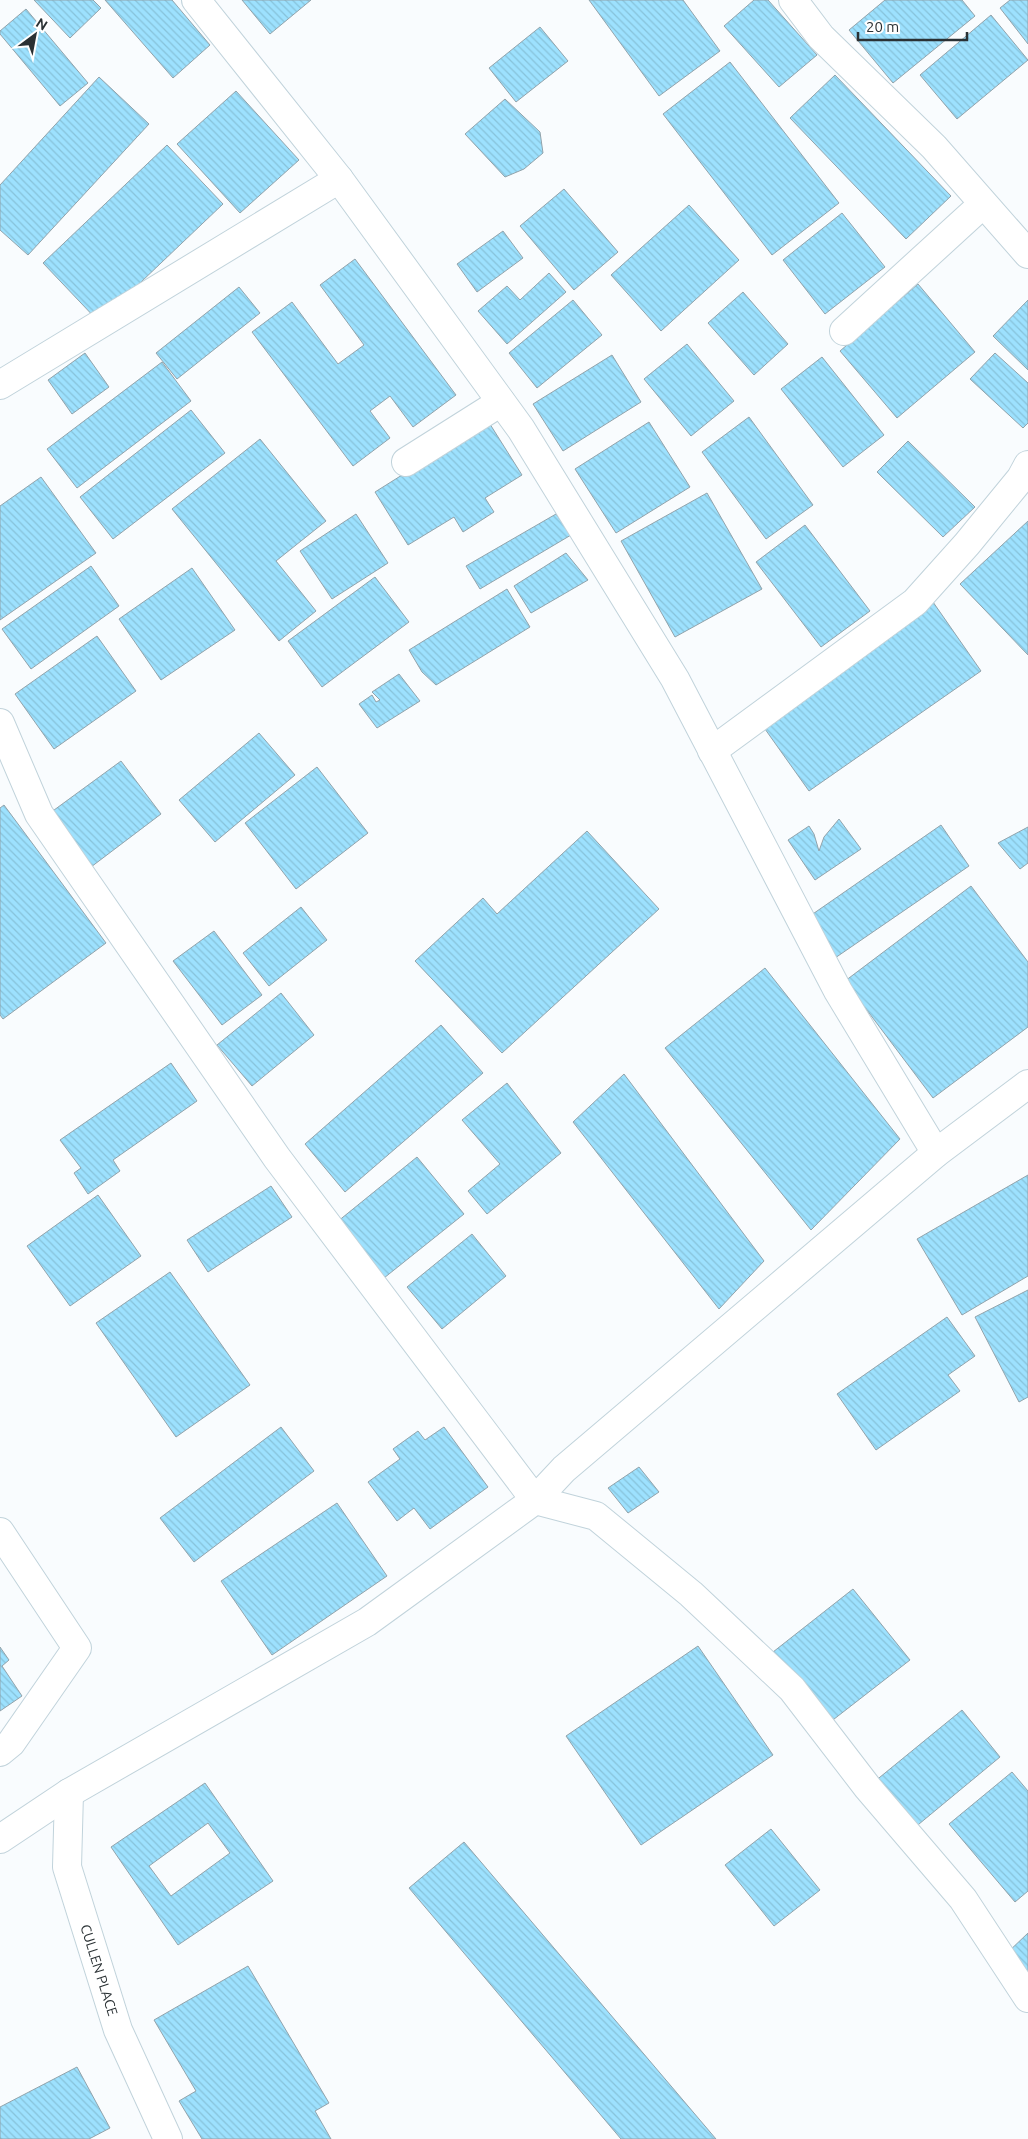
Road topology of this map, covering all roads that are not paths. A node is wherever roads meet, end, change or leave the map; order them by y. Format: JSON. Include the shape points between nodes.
{"nodes":[{"id":1,"x":196,"y":0,"type":"edge"},
{"id":2,"x":793,"y":0,"type":"edge"},
{"id":3,"x":339,"y":179,"type":"junction"},
{"id":4,"x":983,"y":204,"type":"junction"},
{"id":5,"x":1028,"y":254,"type":"edge"},
{"id":6,"x":844,"y":331,"type":"dead end"},
{"id":7,"x":0,"y":385,"type":"edge"},
{"id":8,"x":501,"y":402,"type":"junction"},
{"id":9,"x":406,"y":462,"type":"dead end"},
{"id":10,"x":1028,"y":465,"type":"edge"},
{"id":11,"x":0,"y":722,"type":"edge"},
{"id":12,"x":712,"y":750,"type":"junction"},
{"id":13,"x":1028,"y":1084,"type":"edge"},
{"id":14,"x":936,"y":1154,"type":"junction"},
{"id":15,"x":535,"y":1500,"type":"junction"},
{"id":16,"x":0,"y":1532,"type":"edge"},
{"id":17,"x":0,"y":1752,"type":"edge"},
{"id":18,"x":69,"y":1793,"type":"junction"},
{"id":19,"x":0,"y":1839,"type":"edge"},
{"id":20,"x":1028,"y":1998,"type":"edge"},
{"id":21,"x":168,"y":2139,"type":"edge"}],
"edges":[{"from":1,"to":3,"type":"street"},
{"from":2,"to":4,"type":"street","via":[[821,37],[934,147]]},
{"from":3,"to":7,"type":"street"},
{"from":3,"to":8,"type":"street"},
{"from":4,"to":5,"type":"street"},
{"from":4,"to":6,"type":"street"},
{"from":8,"to":9,"type":"street"},
{"from":8,"to":12,"type":"street","via":[[521,429],[675,679]]},
{"from":10,"to":12,"type":"street","via":[[967,544],[915,602]]},
{"from":11,"to":15,"type":"street","via":[[39,814],[277,1158]]},
{"from":12,"to":14,"type":"street","via":[[838,991]]},
{"from":13,"to":14,"type":"street"},
{"from":14,"to":15,"type":"street","via":[[564,1469]]},
{"from":15,"to":18,"type":"street","via":[[367,1622]]},
{"from":15,"to":20,"type":"street","via":[[596,1516],[691,1594],[792,1689],[868,1788],[963,1899]]},
{"from":16,"to":17,"type":"street","via":[[77,1648],[11,1743]]},
{"from":18,"to":19,"type":"street"},
{"from":18,"to":21,"type":"street","name":"CULLEN PLACE","via":[[67,1867],[118,2030]]}]}
